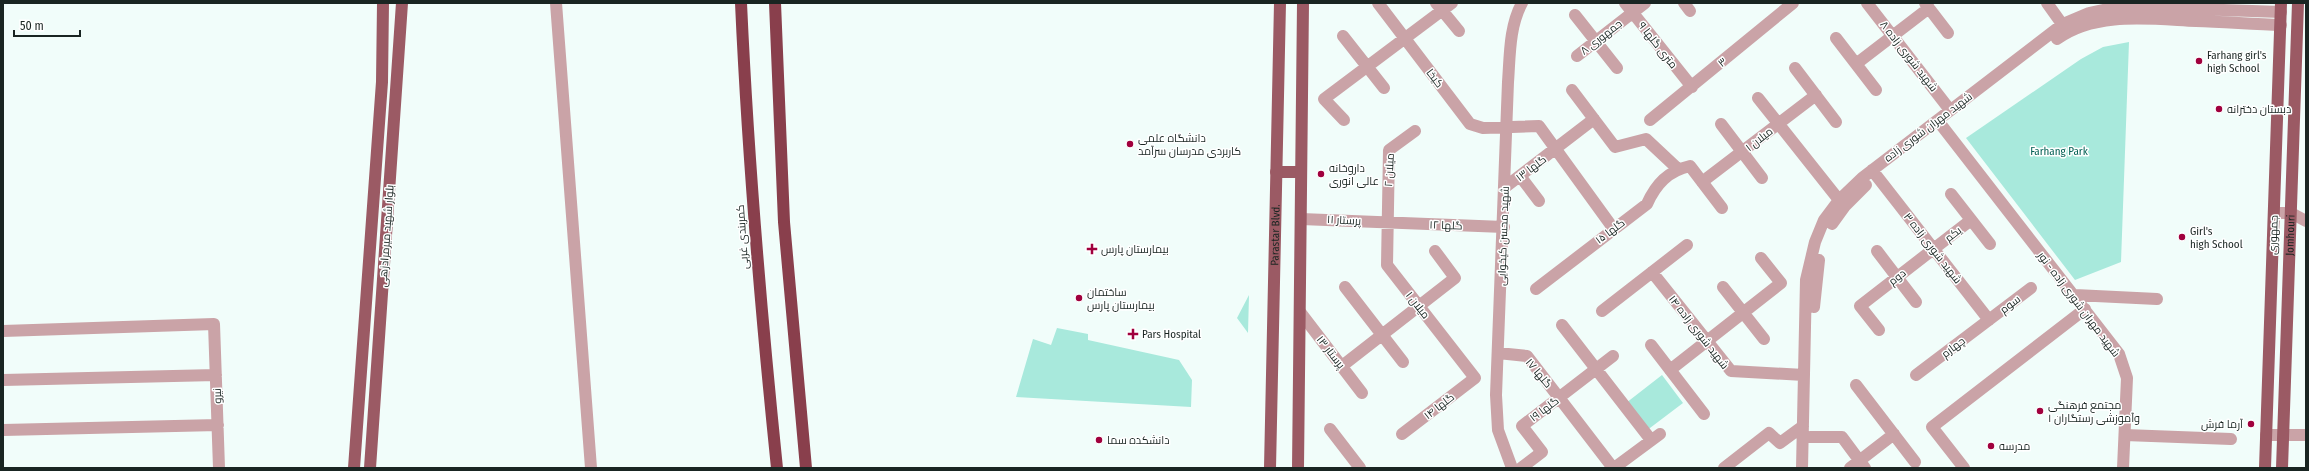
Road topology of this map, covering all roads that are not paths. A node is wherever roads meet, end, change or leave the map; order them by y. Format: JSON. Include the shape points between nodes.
{"nodes":[{"id":1,"x":383,"y":3,"type":"edge"},
{"id":2,"x":402,"y":3,"type":"edge"},
{"id":3,"x":556,"y":3,"type":"edge"},
{"id":4,"x":741,"y":3,"type":"edge"},
{"id":5,"x":775,"y":3,"type":"edge"},
{"id":6,"x":1280,"y":3,"type":"edge"},
{"id":7,"x":1303,"y":3,"type":"edge"},
{"id":8,"x":1378,"y":3,"type":"edge"},
{"id":9,"x":1522,"y":3,"type":"edge"},
{"id":10,"x":1645,"y":3,"type":"edge"},
{"id":11,"x":1793,"y":3,"type":"edge"},
{"id":12,"x":1867,"y":3,"type":"edge"},
{"id":13,"x":2047,"y":3,"type":"edge"},
{"id":14,"x":1927,"y":5,"type":"edge"},
{"id":15,"x":1443,"y":6,"type":"edge"},
{"id":16,"x":2195,"y":6,"type":"edge"},
{"id":17,"x":1629,"y":8,"type":"edge"},
{"id":18,"x":2281,"y":8,"type":"edge"},
{"id":19,"x":2298,"y":8,"type":"edge"},
{"id":20,"x":1575,"y":15,"type":"dead end"},
{"id":21,"x":2194,"y":21,"type":"junction"},
{"id":22,"x":2281,"y":25,"type":"junction"},
{"id":23,"x":2297,"y":26,"type":"junction"},
{"id":24,"x":2065,"y":28,"type":"junction"},
{"id":25,"x":1459,"y":31,"type":"dead end"},
{"id":26,"x":1948,"y":33,"type":"dead end"},
{"id":27,"x":1343,"y":36,"type":"dead end"},
{"id":28,"x":1893,"y":36,"type":"junction"},
{"id":29,"x":1836,"y":38,"type":"dead end"},
{"id":30,"x":1406,"y":39,"type":"junction"},
{"id":31,"x":1596,"y":41,"type":"junction"},
{"id":32,"x":1577,"y":56,"type":"dead end"},
{"id":33,"x":1856,"y":64,"type":"junction"},
{"id":34,"x":1368,"y":67,"type":"junction"},
{"id":35,"x":1617,"y":68,"type":"dead end"},
{"id":36,"x":1795,"y":68,"type":"dead end"},
{"id":37,"x":1692,"y":87,"type":"junction"},
{"id":38,"x":1384,"y":88,"type":"dead end"},
{"id":39,"x":1572,"y":90,"type":"dead end"},
{"id":40,"x":1876,"y":90,"type":"dead end"},
{"id":41,"x":1816,"y":95,"type":"junction"},
{"id":42,"x":1758,"y":98,"type":"dead end"},
{"id":43,"x":1950,"y":110,"type":"junction"},
{"id":44,"x":1594,"y":119,"type":"junction"},
{"id":45,"x":1344,"y":120,"type":"dead end"},
{"id":46,"x":1650,"y":120,"type":"dead end"},
{"id":47,"x":1836,"y":122,"type":"dead end"},
{"id":48,"x":1721,"y":124,"type":"dead end"},
{"id":49,"x":1779,"y":124,"type":"junction"},
{"id":50,"x":1942,"y":126,"type":"junction"},
{"id":51,"x":1506,"y":127,"type":"junction"},
{"id":52,"x":1415,"y":131,"type":"dead end"},
{"id":53,"x":1557,"y":148,"type":"junction"},
{"id":54,"x":1743,"y":152,"type":"junction"},
{"id":55,"x":1678,"y":168,"type":"junction"},
{"id":56,"x":1276,"y":172,"type":"junction"},
{"id":57,"x":1301,"y":172,"type":"junction"},
{"id":58,"x":1875,"y":173,"type":"junction"},
{"id":59,"x":1520,"y":176,"type":"junction"},
{"id":60,"x":1762,"y":178,"type":"dead end"},
{"id":61,"x":1702,"y":182,"type":"junction"},
{"id":62,"x":1504,"y":188,"type":"junction"},
{"id":63,"x":1950,"y":194,"type":"dead end"},
{"id":64,"x":1839,"y":200,"type":"junction"},
{"id":65,"x":1539,"y":201,"type":"dead end"},
{"id":66,"x":1722,"y":208,"type":"dead end"},
{"id":67,"x":2274,"y":213,"type":"junction"},
{"id":68,"x":2291,"y":213,"type":"junction"},
{"id":69,"x":1301,"y":218,"type":"junction"},
{"id":70,"x":1971,"y":220,"type":"junction"},
{"id":71,"x":2306,"y":221,"type":"edge"},
{"id":72,"x":1388,"y":222,"type":"junction"},
{"id":73,"x":1504,"y":227,"type":"junction"},
{"id":74,"x":1613,"y":228,"type":"junction"},
{"id":75,"x":1990,"y":244,"type":"dead end"},
{"id":76,"x":1687,"y":245,"type":"dead end"},
{"id":77,"x":1934,"y":249,"type":"junction"},
{"id":78,"x":1435,"y":251,"type":"dead end"},
{"id":79,"x":1877,"y":251,"type":"dead end"},
{"id":80,"x":1761,"y":258,"type":"dead end"},
{"id":81,"x":1652,"y":272,"type":"junction"},
{"id":82,"x":1897,"y":277,"type":"junction"},
{"id":83,"x":1346,"y":287,"type":"dead end"},
{"id":84,"x":1723,"y":287,"type":"dead end"},
{"id":85,"x":2031,"y":288,"type":"dead end"},
{"id":86,"x":1536,"y":289,"type":"dead end"},
{"id":87,"x":2075,"y":295,"type":"junction"},
{"id":88,"x":2157,"y":299,"type":"dead end"},
{"id":89,"x":1916,"y":302,"type":"dead end"},
{"id":90,"x":1419,"y":306,"type":"junction"},
{"id":91,"x":2085,"y":309,"type":"junction"},
{"id":92,"x":1602,"y":311,"type":"dead end"},
{"id":93,"x":1300,"y":312,"type":"junction"},
{"id":94,"x":1743,"y":313,"type":"junction"},
{"id":95,"x":1990,"y":320,"type":"junction"},
{"id":96,"x":1562,"y":325,"type":"dead end"},
{"id":97,"x":1879,"y":330,"type":"dead end"},
{"id":98,"x":3,"y":331,"type":"edge"},
{"id":99,"x":1382,"y":335,"type":"junction"},
{"id":100,"x":1764,"y":339,"type":"dead end"},
{"id":101,"x":1707,"y":342,"type":"junction"},
{"id":102,"x":1651,"y":345,"type":"dead end"},
{"id":103,"x":1498,"y":353,"type":"junction"},
{"id":104,"x":1613,"y":356,"type":"dead end"},
{"id":105,"x":1403,"y":362,"type":"dead end"},
{"id":106,"x":1342,"y":366,"type":"junction"},
{"id":107,"x":1596,"y":369,"type":"junction"},
{"id":108,"x":1670,"y":370,"type":"junction"},
{"id":109,"x":216,"y":375,"type":"junction"},
{"id":110,"x":1804,"y":375,"type":"junction"},
{"id":111,"x":1916,"y":375,"type":"dead end"},
{"id":112,"x":1475,"y":378,"type":"joint"},
{"id":113,"x":3,"y":380,"type":"edge"},
{"id":114,"x":1856,"y":385,"type":"dead end"},
{"id":115,"x":1362,"y":393,"type":"dead end"},
{"id":116,"x":1559,"y":398,"type":"junction"},
{"id":117,"x":1704,"y":414,"type":"dead end"},
{"id":118,"x":218,"y":425,"type":"junction"},
{"id":119,"x":1803,"y":426,"type":"junction"},
{"id":120,"x":1330,"y":429,"type":"dead end"},
{"id":121,"x":3,"y":430,"type":"edge"},
{"id":122,"x":1402,"y":434,"type":"dead end"},
{"id":123,"x":1894,"y":434,"type":"junction"},
{"id":124,"x":2125,"y":435,"type":"junction"},
{"id":125,"x":2266,"y":435,"type":"junction"},
{"id":126,"x":2283,"y":435,"type":"junction"},
{"id":127,"x":2306,"y":435,"type":"edge"},
{"id":128,"x":1810,"y":437,"type":"junction"},
{"id":129,"x":2231,"y":438,"type":"dead end"},
{"id":130,"x":1915,"y":462,"type":"dead end"},
{"id":131,"x":1858,"y":466,"type":"edge"},
{"id":132,"x":219,"y":468,"type":"edge"},
{"id":133,"x":354,"y":468,"type":"edge"},
{"id":134,"x":370,"y":468,"type":"edge"},
{"id":135,"x":591,"y":468,"type":"edge"},
{"id":136,"x":777,"y":468,"type":"edge"},
{"id":137,"x":806,"y":468,"type":"edge"},
{"id":138,"x":1270,"y":468,"type":"edge"},
{"id":139,"x":1298,"y":468,"type":"edge"},
{"id":140,"x":1360,"y":468,"type":"edge"},
{"id":141,"x":1512,"y":468,"type":"edge"},
{"id":142,"x":1521,"y":468,"type":"edge"},
{"id":143,"x":1614,"y":468,"type":"edge"},
{"id":144,"x":1724,"y":468,"type":"edge"},
{"id":145,"x":1802,"y":468,"type":"edge"},
{"id":146,"x":1809,"y":468,"type":"edge"},
{"id":147,"x":1964,"y":468,"type":"edge"},
{"id":148,"x":2123,"y":468,"type":"edge"},
{"id":149,"x":2265,"y":468,"type":"edge"},
{"id":150,"x":2282,"y":468,"type":"edge"}],
"edges":[{"from":1,"to":133,"type":"main road","name":"بلوار شهید میرمرادزهی","via":[[382,82]]},
{"from":2,"to":134,"type":"main road","name":"بلوار شهید میرمرادزهی"},
{"from":3,"to":135,"type":"street"},
{"from":4,"to":136,"type":"highway","name":"کمربندی غربی","via":[[756,250]]},
{"from":5,"to":137,"type":"highway","via":[[784,222]]},
{"from":6,"to":56,"type":"main road","name":"Parastar Blvd."},
{"from":7,"to":57,"type":"main road"},
{"from":8,"to":30,"type":"street","name":"کیخا"},
{"from":9,"to":51,"type":"street","name":"شهید محسن کیخوایی","via":[[1516,14],[1511,43]]},
{"from":10,"to":17,"type":"street","name":"جمهوری ۸"},
{"from":11,"to":37,"type":"street","name":"۳"},
{"from":12,"to":28,"type":"street","name":"شهید شوری زاده ۸"},
{"from":13,"to":24,"type":"street"},
{"from":14,"to":26,"type":"street"},
{"from":14,"to":28,"type":"street"},
{"from":15,"to":25,"type":"street"},
{"from":15,"to":30,"type":"street"},
{"from":16,"to":18,"type":"street","name":"شهید مهران شوری زاده"},
{"from":16,"to":21,"type":"street"},
{"from":16,"to":24,"type":"street","name":"شهید مهران شوری زاده","via":[[2112,8],[2089,13]]},
{"from":17,"to":31,"type":"street","name":"جمهوری ۸"},
{"from":17,"to":37,"type":"street","name":"۹ متری گلها"},
{"from":18,"to":19,"type":"main road"},
{"from":18,"to":22,"type":"main road","name":"جمهوری"},
{"from":19,"to":23,"type":"main road","name":"Jomhouri"},
{"from":20,"to":31,"type":"street"},
{"from":21,"to":22,"type":"street","name":"شهید مهران شوری زاده"},
{"from":21,"to":24,"type":"street","name":"شهید مهران شوری زاده","via":[[2140,18]]},
{"from":22,"to":23,"type":"main road"},
{"from":22,"to":67,"type":"main road","name":"جمهوری"},
{"from":23,"to":68,"type":"main road","name":"Jomhouri"},
{"from":24,"to":43,"type":"street","name":"شهید مهران شوری زاده"},
{"from":24,"to":50,"type":"street","name":"شهید مهران شوری زاده"},
{"from":27,"to":34,"type":"street"},
{"from":28,"to":33,"type":"street"},
{"from":28,"to":43,"type":"street","name":"شهید شوری زاده ۸"},
{"from":29,"to":33,"type":"street"},
{"from":30,"to":34,"type":"street"},
{"from":30,"to":51,"type":"street","name":"کیخا","via":[[1470,124],[1483,128]]},
{"from":31,"to":32,"type":"street","name":"جمهوری ۸"},
{"from":31,"to":35,"type":"street"},
{"from":33,"to":40,"type":"street"},
{"from":34,"to":38,"type":"street"},
{"from":34,"to":45,"type":"street","via":[[1324,99]]},
{"from":36,"to":41,"type":"street"},
{"from":37,"to":46,"type":"street","name":"۳"},
{"from":39,"to":44,"type":"street"},
{"from":41,"to":47,"type":"street"},
{"from":41,"to":49,"type":"street","name":"میلان ۱"},
{"from":42,"to":49,"type":"street"},
{"from":43,"to":58,"type":"street","name":"شهید مهران شوری زاده"},
{"from":44,"to":53,"type":"street","name":"گلها ۱۳"},
{"from":44,"to":55,"type":"street","via":[[1615,147],[1646,139]]},
{"from":48,"to":54,"type":"street"},
{"from":49,"to":54,"type":"street","name":"میلان ۱"},
{"from":49,"to":64,"type":"street"},
{"from":50,"to":58,"type":"street","name":"شهید مهران شوری زاده"},
{"from":50,"to":87,"type":"street","name":"شهید مهران شوری زاده - نور"},
{"from":51,"to":53,"type":"street","name":"کیخا","via":[[1539,126]]},
{"from":51,"to":62,"type":"street","name":"شهید محسن کیخوایی"},
{"from":52,"to":72,"type":"street","name":"میلان ۲","via":[[1389,150]]},
{"from":53,"to":59,"type":"street","name":"گلها ۱۳"},
{"from":53,"to":74,"type":"street"},
{"from":54,"to":60,"type":"street"},
{"from":54,"to":61,"type":"street","name":"میلان ۱"},
{"from":55,"to":61,"type":"street","via":[[1690,166]]},
{"from":55,"to":74,"type":"street","name":"گلها ۱۵","via":[[1655,187],[1647,204]]},
{"from":56,"to":57,"type":"main road"},
{"from":56,"to":138,"type":"main road","name":"Parastar Blvd."},
{"from":57,"to":69,"type":"main road"},
{"from":58,"to":64,"type":"street","name":"شهید مهران شوری زاده"},
{"from":58,"to":77,"type":"street","name":"شهید شوری زاده ۳"},
{"from":58,"to":128,"type":"street","name":"شهید مهران شوری زاده","via":[[1831,224],[1823,244],[1817,269],[1815,296]]},
{"from":59,"to":62,"type":"street","name":"گلها ۱۳"},
{"from":59,"to":65,"type":"street"},
{"from":61,"to":66,"type":"street"},
{"from":62,"to":73,"type":"street","name":"شهید محسن کیخوایی"},
{"from":63,"to":70,"type":"street"},
{"from":64,"to":110,"type":"street","name":"شهید مهران شوری زاده","via":[[1824,220],[1815,242],[1806,280]]},
{"from":67,"to":68,"type":"street"},
{"from":67,"to":125,"type":"main road","name":"جمهوری"},
{"from":68,"to":71,"type":"street"},
{"from":68,"to":126,"type":"main road","name":"Jomhouri"},
{"from":69,"to":72,"type":"street","name":"پرستار ۱۱"},
{"from":69,"to":93,"type":"main road"},
{"from":70,"to":75,"type":"street"},
{"from":70,"to":77,"type":"street","name":"یکم"},
{"from":72,"to":73,"type":"street","name":"گلها ۱۲"},
{"from":72,"to":90,"type":"street","name":"میلان ۱","via":[[1387,265]]},
{"from":73,"to":103,"type":"street","name":"شهید محسن کیخوایی"},
{"from":74,"to":86,"type":"street","name":"گلها ۱۵"},
{"from":76,"to":81,"type":"street"},
{"from":77,"to":82,"type":"street","name":"دوم"},
{"from":77,"to":95,"type":"street","name":"شهید شوری زاده ۳"},
{"from":78,"to":90,"type":"street","via":[[1455,278]]},
{"from":79,"to":82,"type":"street"},
{"from":80,"to":94,"type":"street","via":[[1781,283]]},
{"from":81,"to":92,"type":"street"},
{"from":81,"to":101,"type":"street","name":"شهید شوری زاده ۱۴"},
{"from":82,"to":89,"type":"street"},
{"from":82,"to":97,"type":"street","name":"دوم","via":[[1860,306]]},
{"from":83,"to":99,"type":"street"},
{"from":84,"to":94,"type":"street"},
{"from":85,"to":95,"type":"street","name":"سوم"},
{"from":87,"to":88,"type":"street"},
{"from":87,"to":91,"type":"street","name":"شهید مهران شوری زاده - نور"},
{"from":90,"to":99,"type":"street"},
{"from":90,"to":112,"type":"street","name":"میلان ۱"},
{"from":91,"to":124,"type":"street","name":"شهید مهران شوری زاده - نور","via":[[2119,354],[2127,378]]},
{"from":91,"to":147,"type":"street","via":[[1932,427]]},
{"from":93,"to":106,"type":"street","name":"پرستار ۱۳"},
{"from":93,"to":139,"type":"main road"},
{"from":94,"to":100,"type":"street"},
{"from":94,"to":101,"type":"street"},
{"from":95,"to":111,"type":"street","name":"چهارم"},
{"from":96,"to":107,"type":"street"},
{"from":98,"to":109,"type":"street","name":"نیرو","via":[[214,324]]},
{"from":99,"to":105,"type":"street"},
{"from":99,"to":106,"type":"street"},
{"from":101,"to":108,"type":"street"},
{"from":101,"to":110,"type":"street","name":"شهید شوری زاده ۱۴","via":[[1731,371]]},
{"from":102,"to":108,"type":"street"},
{"from":103,"to":116,"type":"street","name":"گلها ۱۷","via":[[1527,356]]},
{"from":103,"to":141,"type":"street","name":"شهید محسن کیخوایی","via":[[1498,430]]},
{"from":104,"to":107,"type":"street","name":"گلها ۱۹"},
{"from":106,"to":115,"type":"street","name":"پرستار ۱۳"},
{"from":107,"to":116,"type":"street","name":"گلها ۱۹"},
{"from":107,"to":143,"type":"street","via":[[1655,437]]},
{"from":108,"to":117,"type":"street"},
{"from":109,"to":113,"type":"street"},
{"from":109,"to":118,"type":"street","name":"نیرو"},
{"from":110,"to":119,"type":"street","name":"شهید مهران شوری زاده"},
{"from":112,"to":122,"type":"street","name":"گلها ۱۴"},
{"from":114,"to":123,"type":"street"},
{"from":116,"to":142,"type":"street","name":"گلها ۱۹","via":[[1522,426],[1542,452]]},
{"from":116,"to":143,"type":"street","name":"گلها ۱۷"},
{"from":118,"to":121,"type":"street"},
{"from":118,"to":132,"type":"street","name":"نیرو"},
{"from":119,"to":144,"type":"street","via":[[1780,443],[1769,433]]},
{"from":119,"to":145,"type":"street","name":"شهید مهران شوری زاده"},
{"from":120,"to":140,"type":"street"},
{"from":123,"to":130,"type":"street"},
{"from":123,"to":131,"type":"street"},
{"from":124,"to":129,"type":"street"},
{"from":124,"to":148,"type":"street","name":"شهید مهران شوری زاده - نور"},
{"from":125,"to":126,"type":"street"},
{"from":125,"to":149,"type":"main road","name":"جمهوری"},
{"from":126,"to":127,"type":"street"},
{"from":126,"to":150,"type":"main road","name":"Jomhouri"},
{"from":128,"to":131,"type":"street","via":[[1842,437]]},
{"from":128,"to":146,"type":"street","name":"شهید مهران شوری زاده"}]}
